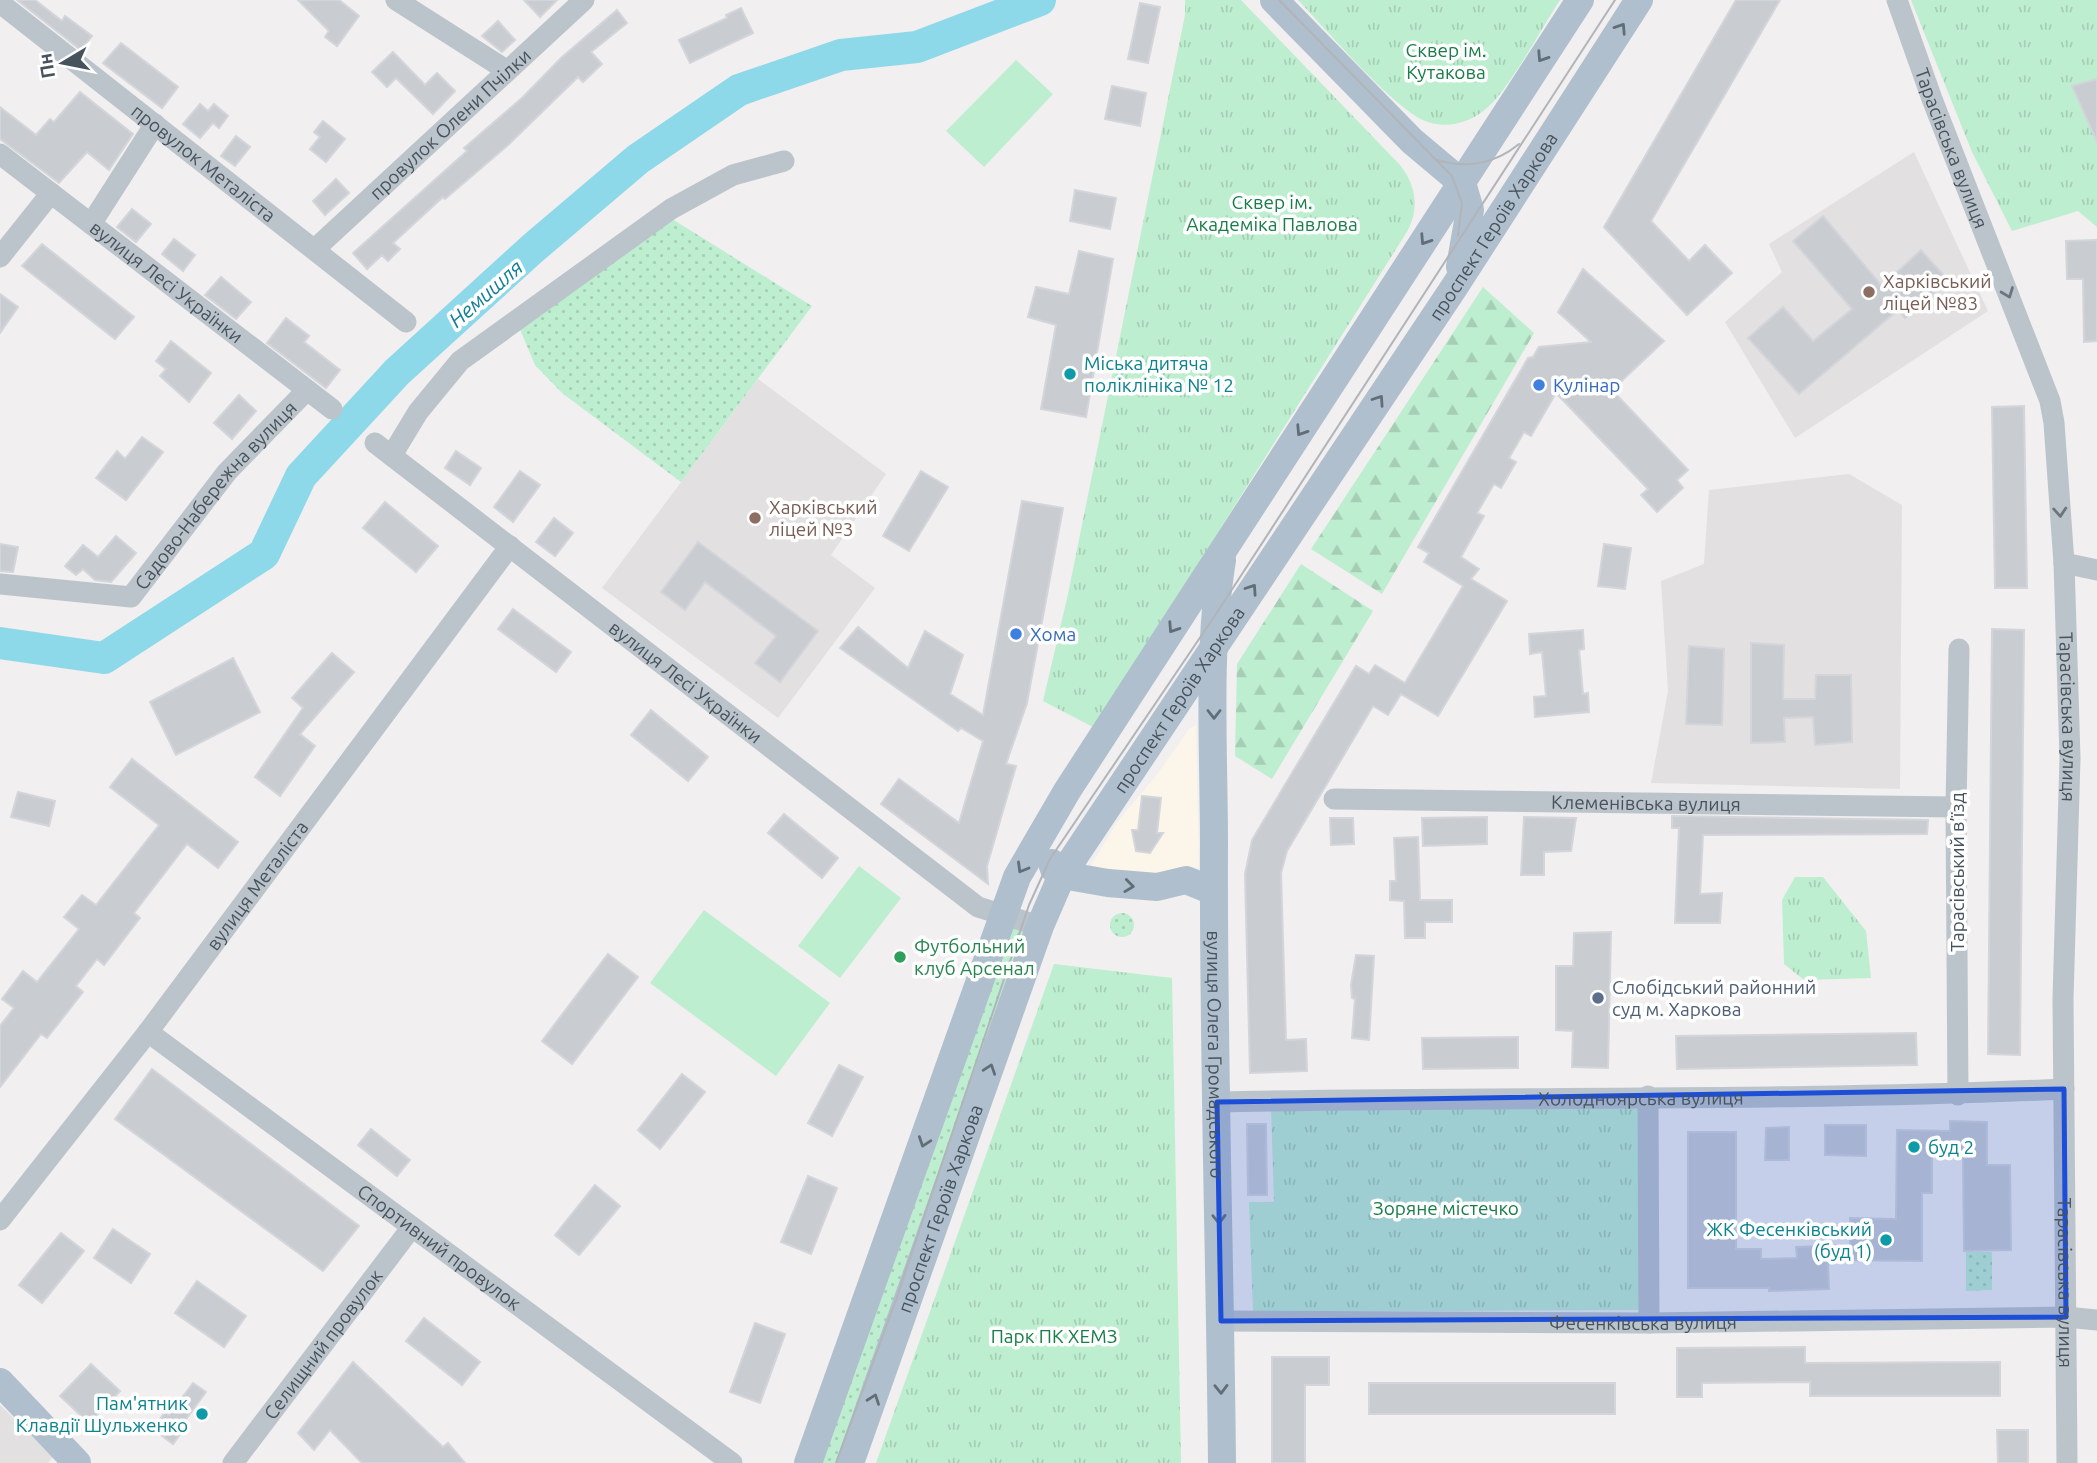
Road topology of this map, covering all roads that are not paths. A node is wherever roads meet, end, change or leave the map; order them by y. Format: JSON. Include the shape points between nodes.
{"nodes":[{"id":1,"x":396,"y":0,"type":"edge"},
{"id":2,"x":584,"y":0,"type":"edge"},
{"id":3,"x":1273,"y":0,"type":"edge"},
{"id":4,"x":1580,"y":0,"type":"edge"},
{"id":5,"x":1639,"y":0,"type":"edge"},
{"id":6,"x":1897,"y":0,"type":"edge"},
{"id":7,"x":0,"y":3,"type":"edge"},
{"id":8,"x":506,"y":70,"type":"junction"},
{"id":9,"x":155,"y":124,"type":"junction"},
{"id":10,"x":0,"y":154,"type":"edge"},
{"id":11,"x":784,"y":161,"type":"dead end"},
{"id":12,"x":1462,"y":183,"type":"junction"},
{"id":13,"x":51,"y":193,"type":"junction"},
{"id":14,"x":91,"y":224,"type":"junction"},
{"id":15,"x":315,"y":249,"type":"junction"},
{"id":16,"x":0,"y":257,"type":"edge"},
{"id":17,"x":1455,"y":286,"type":"junction"},
{"id":18,"x":406,"y":323,"type":"dead end"},
{"id":19,"x":307,"y":390,"type":"junction"},
{"id":20,"x":332,"y":409,"type":"dead end"},
{"id":21,"x":510,"y":546,"type":"junction"},
{"id":22,"x":1224,"y":551,"type":"junction"},
{"id":23,"x":2064,"y":563,"type":"junction"},
{"id":24,"x":2097,"y":570,"type":"edge"},
{"id":25,"x":0,"y":584,"type":"edge"},
{"id":26,"x":1214,"y":646,"type":"junction"},
{"id":27,"x":1959,"y":649,"type":"dead end"},
{"id":28,"x":1334,"y":799,"type":"dead end"},
{"id":29,"x":1956,"y":807,"type":"junction"},
{"id":30,"x":1048,"y":823,"type":"junction"},
{"id":31,"x":1062,"y":874,"type":"junction"},
{"id":32,"x":1213,"y":891,"type":"junction"},
{"id":33,"x":1001,"y":915,"type":"junction"},
{"id":34,"x":1040,"y":926,"type":"junction"},
{"id":35,"x":148,"y":1032,"type":"junction"},
{"id":36,"x":2064,"y":1089,"type":"junction"},
{"id":37,"x":1958,"y":1095,"type":"junction"},
{"id":38,"x":1648,"y":1096,"type":"junction"},
{"id":39,"x":1217,"y":1102,"type":"junction"},
{"id":40,"x":0,"y":1220,"type":"edge"},
{"id":41,"x":412,"y":1227,"type":"junction"},
{"id":42,"x":2066,"y":1317,"type":"junction"},
{"id":43,"x":2097,"y":1320,"type":"edge"},
{"id":44,"x":1220,"y":1321,"type":"junction"},
{"id":45,"x":1649,"y":1323,"type":"junction"},
{"id":46,"x":0,"y":1382,"type":"edge"},
{"id":47,"x":77,"y":1463,"type":"edge"},
{"id":48,"x":233,"y":1463,"type":"edge"},
{"id":49,"x":732,"y":1463,"type":"edge"},
{"id":50,"x":808,"y":1463,"type":"edge"},
{"id":51,"x":850,"y":1463,"type":"edge"},
{"id":52,"x":1222,"y":1463,"type":"edge"},
{"id":53,"x":2067,"y":1463,"type":"edge"}],
"edges":[{"from":1,"to":8,"type":"street"},
{"from":2,"to":8,"type":"street","name":"провулок Олени Пчілки"},
{"from":3,"to":12,"type":"main road","via":[[1412,141]]},
{"from":4,"to":12,"type":"main road","name":"проспект Героїв Харкова","one_way":true},
{"from":17,"to":5,"type":"main road","name":"проспект Героїв Харкова","one_way":true},
{"from":6,"to":23,"type":"street","name":"Тарасівська вулиця","one_way":true,"via":[[2050,401]]},
{"from":7,"to":9,"type":"street","name":"провулок Металіста"},
{"from":8,"to":15,"type":"street","name":"провулок Олени Пчілки"},
{"from":9,"to":14,"type":"street"},
{"from":9,"to":15,"type":"street","name":"провулок Металіста"},
{"from":10,"to":13,"type":"street","name":"вулиця Лесі Українки"},
{"from":11,"to":21,"type":"street","name":"вулиця Лесі Українки","via":[[733,175],[671,209],[460,361],[384,449]]},
{"from":12,"to":17,"type":"main road","via":[[1470,210]]},
{"from":12,"to":22,"type":"main road","name":"проспект Героїв Харкова","one_way":true},
{"from":13,"to":14,"type":"street","name":"вулиця Лесі Українки"},
{"from":13,"to":16,"type":"street"},
{"from":14,"to":19,"type":"street","name":"вулиця Лесі Українки"},
{"from":15,"to":18,"type":"street","name":"провулок Металіста"},
{"from":26,"to":17,"type":"main road","name":"проспект Героїв Харкова","one_way":true},
{"from":19,"to":20,"type":"street","name":"вулиця Лесі Українки"},
{"from":19,"to":25,"type":"street","name":"Садово-Набережна вулиця","via":[[227,472],[131,597]]},
{"from":21,"to":33,"type":"street","name":"вулиця Лесі Українки","via":[[978,907]]},
{"from":21,"to":35,"type":"street","name":"вулиця Металіста"},
{"from":22,"to":26,"type":"main road","name":"вулиця Олега Громадського"},
{"from":22,"to":30,"type":"main road","name":"проспект Героїв Харкова","one_way":true},
{"from":23,"to":24,"type":"street"},
{"from":23,"to":36,"type":"street","name":"Тарасівська вулиця","via":[[2070,758]]},
{"from":26,"to":31,"type":"main road","name":"проспект Героїв Харкова"},
{"from":26,"to":32,"type":"main road","name":"вулиця Олега Громадського","one_way":true},
{"from":27,"to":29,"type":"street","name":"Тарасівський в’їзд"},
{"from":28,"to":29,"type":"street","name":"Клеменівська вулиця"},
{"from":29,"to":37,"type":"street","name":"Тарасівський в’їзд"},
{"from":30,"to":31,"type":"main road","via":[[1050,859]]},
{"from":30,"to":33,"type":"main road","name":"проспект Героїв Харкова","one_way":true},
{"from":31,"to":32,"type":"main road","one_way":true,"via":[[1145,888],[1185,880]]},
{"from":31,"to":34,"type":"main road","name":"проспект Героїв Харкова"},
{"from":32,"to":39,"type":"main road","name":"вулиця Олега Громадського"},
{"from":33,"to":34,"type":"street","name":"вулиця Лесі Українки"},
{"from":33,"to":50,"type":"main road","name":"проспект Героїв Харкова","one_way":true},
{"from":51,"to":34,"type":"main road","name":"проспект Героїв Харкова","one_way":true},
{"from":35,"to":40,"type":"street","name":"вулиця Металіста"},
{"from":35,"to":41,"type":"street","name":"Спортивний провулок"},
{"from":36,"to":37,"type":"street","name":"Холодноярська вулиця"},
{"from":36,"to":42,"type":"street","name":"Тарасівська вулиця"},
{"from":37,"to":38,"type":"street","name":"Холодноярська вулиця"},
{"from":38,"to":39,"type":"street","name":"Холодноярська вулиця"},
{"from":38,"to":45,"type":"street"},
{"from":39,"to":44,"type":"main road","name":"вулиця Олега Громадського","one_way":true},
{"from":41,"to":48,"type":"street","name":"Селищний провулок"},
{"from":41,"to":49,"type":"street","name":"Спортивний провулок"},
{"from":42,"to":43,"type":"street","name":"Фесенківська вулиця"},
{"from":42,"to":45,"type":"street","name":"Фесенківська вулиця"},
{"from":42,"to":53,"type":"street","name":"Тарасівська вулиця"},
{"from":44,"to":45,"type":"street","name":"Фесенківська вулиця"},
{"from":44,"to":52,"type":"main road","name":"вулиця Олега Громадського","one_way":true},
{"from":46,"to":47,"type":"main road"}]}
